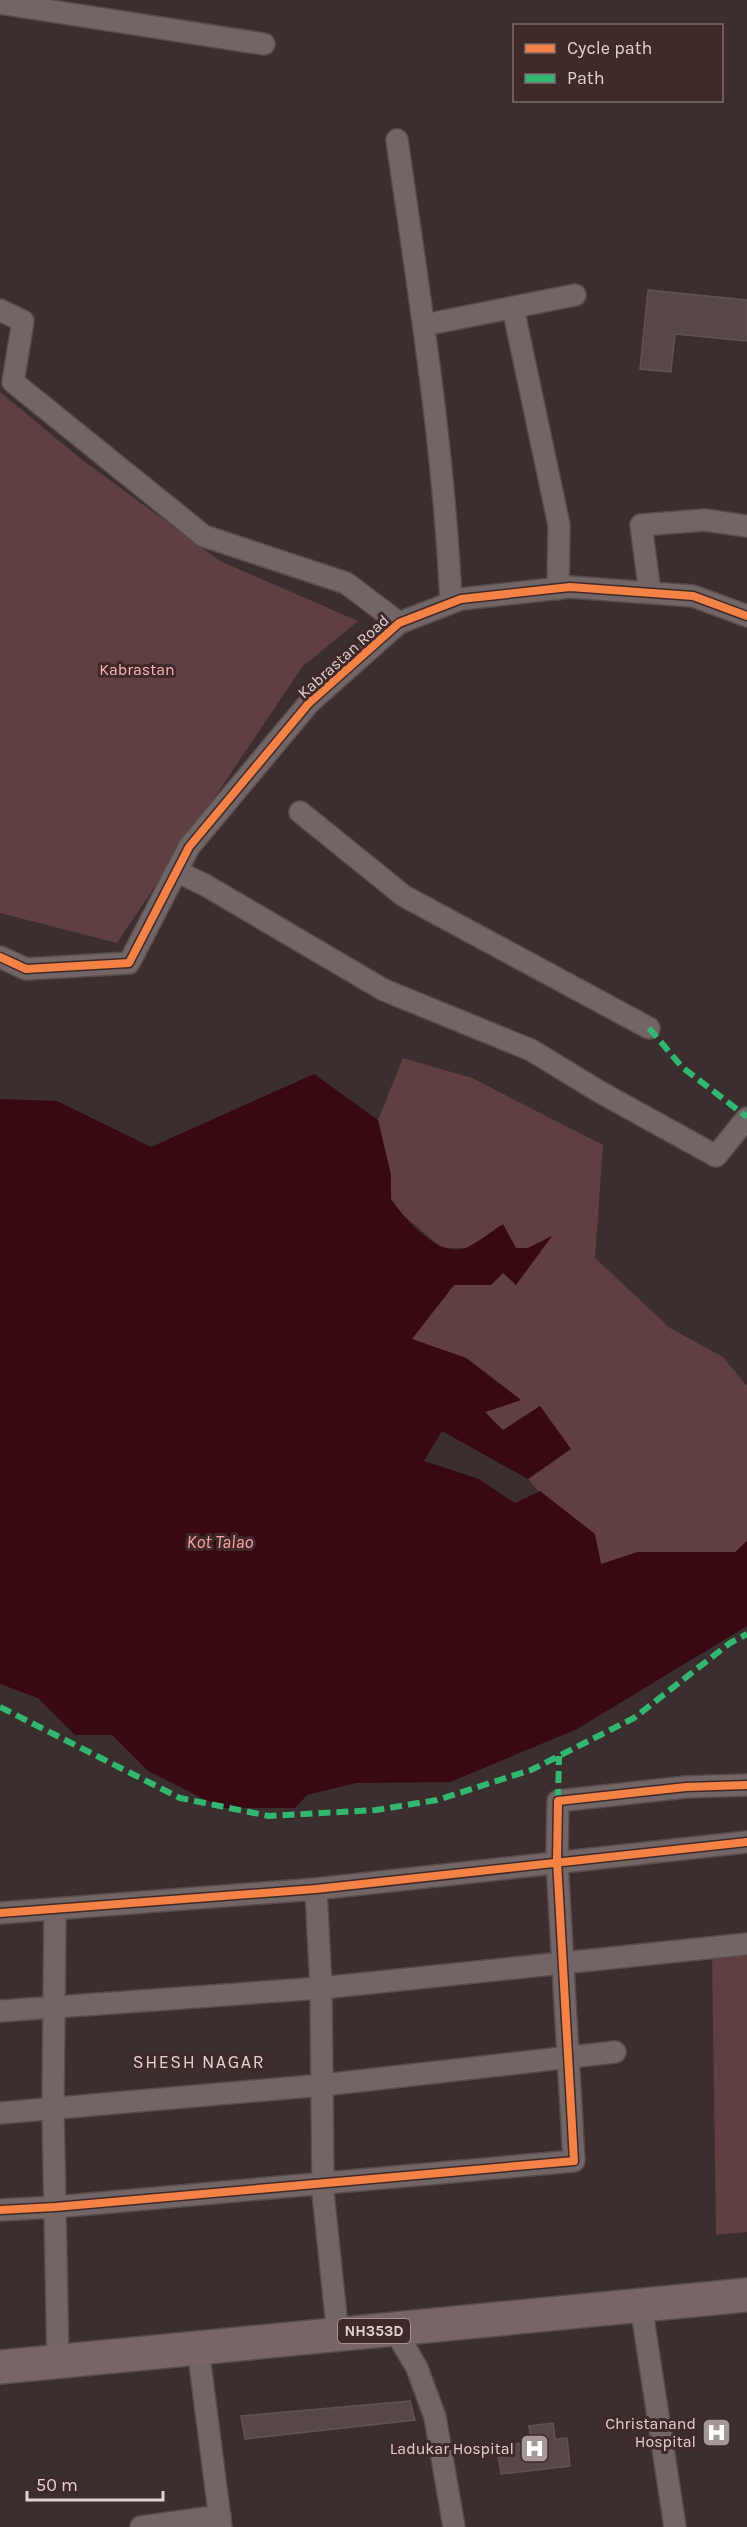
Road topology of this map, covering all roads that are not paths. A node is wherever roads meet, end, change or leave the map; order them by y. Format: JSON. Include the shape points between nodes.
{"nodes":[{"id":1,"x":0,"y":3,"type":"edge"},
{"id":2,"x":63,"y":6,"type":"edge"},
{"id":3,"x":264,"y":44,"type":"dead end"},
{"id":4,"x":397,"y":140,"type":"dead end"},
{"id":5,"x":575,"y":296,"type":"dead end"},
{"id":6,"x":513,"y":308,"type":"junction"},
{"id":7,"x":0,"y":310,"type":"edge"},
{"id":8,"x":424,"y":325,"type":"junction"},
{"id":9,"x":747,"y":526,"type":"edge"},
{"id":10,"x":558,"y":589,"type":"junction"},
{"id":11,"x":650,"y":593,"type":"junction"},
{"id":12,"x":451,"y":603,"type":"junction"},
{"id":13,"x":747,"y":616,"type":"edge"},
{"id":14,"x":399,"y":623,"type":"junction"},
{"id":15,"x":300,"y":812,"type":"dead end"},
{"id":16,"x":176,"y":871,"type":"junction"},
{"id":17,"x":0,"y":957,"type":"edge"},
{"id":18,"x":649,"y":1028,"type":"dead end"},
{"id":19,"x":747,"y":1118,"type":"edge"},
{"id":20,"x":747,"y":1785,"type":"edge"},
{"id":21,"x":747,"y":1842,"type":"edge"},
{"id":22,"x":557,"y":1862,"type":"junction"},
{"id":23,"x":316,"y":1889,"type":"junction"},
{"id":24,"x":55,"y":1909,"type":"junction"},
{"id":25,"x":0,"y":1913,"type":"edge"},
{"id":26,"x":747,"y":1944,"type":"edge"},
{"id":27,"x":565,"y":1962,"type":"junction"},
{"id":28,"x":321,"y":1988,"type":"junction"},
{"id":29,"x":56,"y":2006,"type":"junction"},
{"id":30,"x":0,"y":2011,"type":"edge"},
{"id":31,"x":615,"y":2052,"type":"dead end"},
{"id":32,"x":568,"y":2057,"type":"junction"},
{"id":33,"x":323,"y":2085,"type":"junction"},
{"id":34,"x":53,"y":2109,"type":"junction"},
{"id":35,"x":0,"y":2113,"type":"edge"},
{"id":36,"x":323,"y":2184,"type":"junction"},
{"id":37,"x":55,"y":2207,"type":"junction"},
{"id":38,"x":0,"y":2210,"type":"edge"},
{"id":39,"x":747,"y":2295,"type":"edge"},
{"id":40,"x":641,"y":2305,"type":"junction"},
{"id":41,"x":394,"y":2329,"type":"junction"},
{"id":42,"x":339,"y":2335,"type":"junction"},
{"id":43,"x":198,"y":2348,"type":"junction"},
{"id":44,"x":58,"y":2362,"type":"junction"},
{"id":45,"x":0,"y":2367,"type":"edge"},
{"id":46,"x":220,"y":2522,"type":"edge"},
{"id":47,"x":141,"y":2527,"type":"edge"},
{"id":48,"x":454,"y":2527,"type":"edge"},
{"id":49,"x":675,"y":2527,"type":"edge"}],
"edges":[{"from":1,"to":2,"type":"street"},
{"from":2,"to":3,"type":"street"},
{"from":4,"to":8,"type":"street"},
{"from":5,"to":6,"type":"street"},
{"from":6,"to":8,"type":"street"},
{"from":6,"to":10,"type":"street","via":[[559,525]]},
{"from":7,"to":14,"type":"street","via":[[24,321],[13,382],[204,536],[346,583]]},
{"from":8,"to":12,"type":"street","via":[[441,457]]},
{"from":9,"to":11,"type":"street","via":[[705,520],[641,525]]},
{"from":10,"to":11,"type":"street","name":"Kabrastan Road"},
{"from":10,"to":12,"type":"street","name":"Kabrastan Road","via":[[461,598]]},
{"from":11,"to":13,"type":"street","name":"Kabrastan Road","via":[[693,596]]},
{"from":12,"to":14,"type":"street","name":"Kabrastan Road"},
{"from":14,"to":16,"type":"street","name":"Kabrastan Road","via":[[309,703],[189,847]]},
{"from":15,"to":18,"type":"street","via":[[404,896]]},
{"from":16,"to":17,"type":"street","name":"Kabrastan Road","via":[[129,963],[26,969]]},
{"from":16,"to":19,"type":"street","via":[[384,990],[531,1050],[716,1156]]},
{"from":20,"to":22,"type":"street","via":[[686,1787],[558,1801]]},
{"from":21,"to":22,"type":"street"},
{"from":22,"to":23,"type":"street"},
{"from":22,"to":27,"type":"street"},
{"from":23,"to":24,"type":"street"},
{"from":23,"to":28,"type":"street"},
{"from":24,"to":25,"type":"street"},
{"from":24,"to":29,"type":"street"},
{"from":26,"to":27,"type":"street"},
{"from":27,"to":28,"type":"street"},
{"from":27,"to":32,"type":"street"},
{"from":28,"to":29,"type":"street"},
{"from":28,"to":33,"type":"street"},
{"from":29,"to":30,"type":"street"},
{"from":29,"to":34,"type":"street"},
{"from":31,"to":32,"type":"street"},
{"from":32,"to":33,"type":"street"},
{"from":32,"to":36,"type":"street","via":[[574,2162]]},
{"from":33,"to":34,"type":"street"},
{"from":33,"to":36,"type":"street"},
{"from":34,"to":35,"type":"street"},
{"from":34,"to":37,"type":"street"},
{"from":36,"to":37,"type":"street"},
{"from":36,"to":42,"type":"street"},
{"from":37,"to":38,"type":"street"},
{"from":37,"to":44,"type":"street"},
{"from":39,"to":40,"type":"highway","number":"NH353D"},
{"from":40,"to":41,"type":"highway","number":"NH353D"},
{"from":40,"to":49,"type":"street"},
{"from":41,"to":42,"type":"highway","number":"NH353D"},
{"from":41,"to":48,"type":"street","via":[[417,2368],[435,2417]]},
{"from":42,"to":43,"type":"highway","number":"NH353D"},
{"from":43,"to":44,"type":"highway","number":"NH353D"},
{"from":43,"to":46,"type":"street"},
{"from":44,"to":45,"type":"highway","number":"NH353D"},
{"from":46,"to":47,"type":"street"}]}
